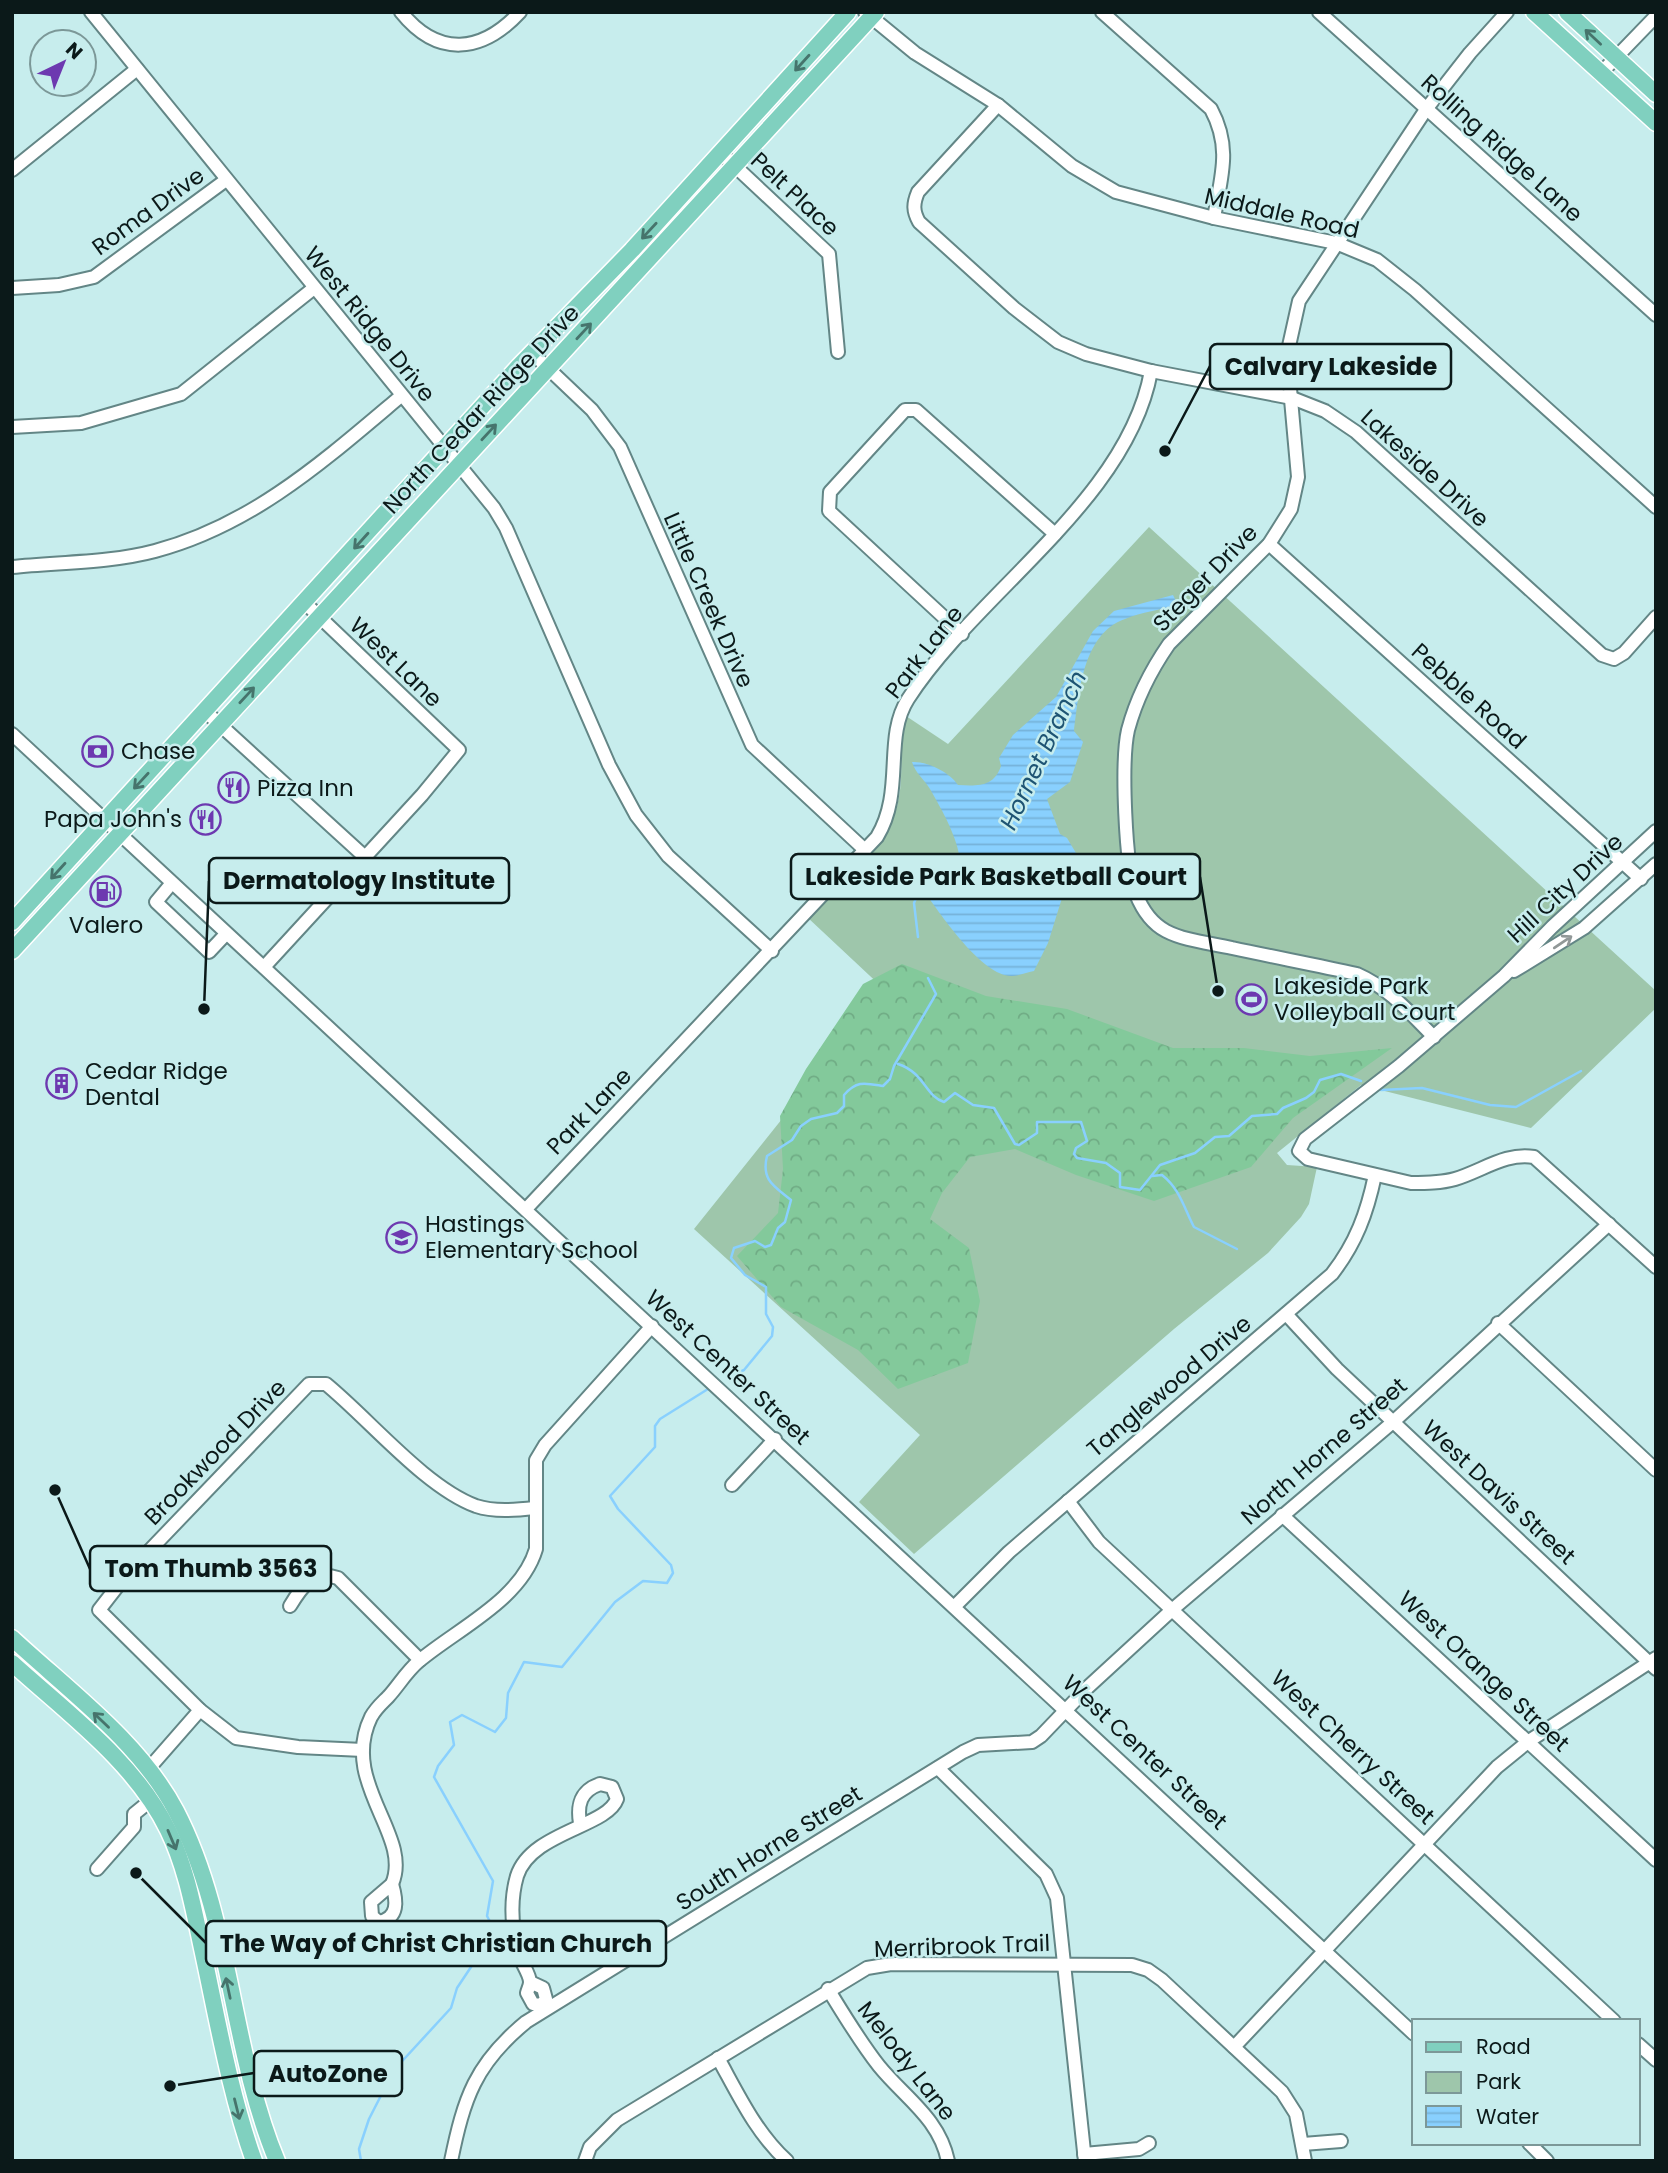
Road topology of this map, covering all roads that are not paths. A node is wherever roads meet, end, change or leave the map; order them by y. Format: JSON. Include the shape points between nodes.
{"nodes":[{"id":1,"x":92,"y":12,"type":"edge"},
{"id":2,"x":401,"y":12,"type":"edge"},
{"id":3,"x":520,"y":12,"type":"edge"},
{"id":4,"x":848,"y":12,"type":"edge"},
{"id":5,"x":1102,"y":12,"type":"edge"},
{"id":6,"x":1319,"y":12,"type":"edge"},
{"id":7,"x":1507,"y":12,"type":"edge"},
{"id":8,"x":1534,"y":12,"type":"edge"},
{"id":9,"x":1566,"y":12,"type":"edge"},
{"id":10,"x":871,"y":14,"type":"edge"},
{"id":11,"x":1656,"y":16,"type":"edge"},
{"id":12,"x":1615,"y":58,"type":"junction"},
{"id":13,"x":137,"y":69,"type":"junction"},
{"id":14,"x":1600,"y":74,"type":"junction"},
{"id":15,"x":1656,"y":94,"type":"edge"},
{"id":16,"x":998,"y":105,"type":"junction"},
{"id":17,"x":1427,"y":108,"type":"junction"},
{"id":18,"x":1656,"y":123,"type":"edge"},
{"id":19,"x":721,"y":153,"type":"junction"},
{"id":20,"x":736,"y":167,"type":"junction"},
{"id":21,"x":12,"y":170,"type":"edge"},
{"id":22,"x":226,"y":180,"type":"junction"},
{"id":23,"x":1214,"y":218,"type":"junction"},
{"id":24,"x":1336,"y":243,"type":"junction"},
{"id":25,"x":12,"y":288,"type":"edge"},
{"id":26,"x":314,"y":288,"type":"junction"},
{"id":27,"x":1656,"y":315,"type":"edge"},
{"id":28,"x":838,"y":352,"type":"dead end"},
{"id":29,"x":532,"y":354,"type":"junction"},
{"id":30,"x":548,"y":369,"type":"junction"},
{"id":31,"x":1151,"y":371,"type":"junction"},
{"id":32,"x":401,"y":396,"type":"junction"},
{"id":33,"x":1292,"y":398,"type":"junction"},
{"id":34,"x":12,"y":427,"type":"edge"},
{"id":35,"x":444,"y":450,"type":"junction"},
{"id":36,"x":458,"y":467,"type":"junction"},
{"id":37,"x":1656,"y":507,"type":"edge"},
{"id":38,"x":1055,"y":534,"type":"junction"},
{"id":39,"x":1269,"y":544,"type":"junction"},
{"id":40,"x":12,"y":567,"type":"edge"},
{"id":41,"x":304,"y":603,"type":"junction"},
{"id":42,"x":319,"y":617,"type":"junction"},
{"id":43,"x":1656,"y":617,"type":"edge"},
{"id":44,"x":962,"y":634,"type":"junction"},
{"id":45,"x":206,"y":712,"type":"junction"},
{"id":46,"x":220,"y":724,"type":"junction"},
{"id":47,"x":12,"y":734,"type":"edge"},
{"id":48,"x":104,"y":821,"type":"junction"},
{"id":49,"x":1656,"y":831,"type":"edge"},
{"id":50,"x":118,"y":835,"type":"junction"},
{"id":51,"x":865,"y":850,"type":"junction"},
{"id":52,"x":365,"y":857,"type":"junction"},
{"id":53,"x":1624,"y":864,"type":"junction"},
{"id":54,"x":1656,"y":864,"type":"edge"},
{"id":55,"x":1641,"y":879,"type":"junction"},
{"id":56,"x":171,"y":884,"type":"junction"},
{"id":57,"x":12,"y":922,"type":"edge"},
{"id":58,"x":226,"y":934,"type":"junction"},
{"id":59,"x":12,"y":951,"type":"edge"},
{"id":60,"x":772,"y":951,"type":"junction"},
{"id":61,"x":264,"y":967,"type":"junction"},
{"id":62,"x":1504,"y":976,"type":"junction"},
{"id":63,"x":1434,"y":1037,"type":"junction"},
{"id":64,"x":1375,"y":1175,"type":"junction"},
{"id":65,"x":526,"y":1209,"type":"junction"},
{"id":66,"x":1609,"y":1224,"type":"junction"},
{"id":67,"x":1656,"y":1267,"type":"edge"},
{"id":68,"x":1286,"y":1314,"type":"junction"},
{"id":69,"x":1498,"y":1323,"type":"junction"},
{"id":70,"x":652,"y":1326,"type":"junction"},
{"id":71,"x":1393,"y":1422,"type":"junction"},
{"id":72,"x":775,"y":1439,"type":"junction"},
{"id":73,"x":1656,"y":1470,"type":"edge"},
{"id":74,"x":732,"y":1485,"type":"dead end"},
{"id":75,"x":1068,"y":1501,"type":"junction"},
{"id":76,"x":535,"y":1508,"type":"junction"},
{"id":77,"x":1282,"y":1515,"type":"junction"},
{"id":78,"x":955,"y":1605,"type":"junction"},
{"id":79,"x":290,"y":1606,"type":"dead end"},
{"id":80,"x":1173,"y":1609,"type":"junction"},
{"id":81,"x":12,"y":1638,"type":"edge"},
{"id":82,"x":420,"y":1660,"type":"junction"},
{"id":83,"x":12,"y":1663,"type":"edge"},
{"id":84,"x":1654,"y":1663,"type":"edge"},
{"id":85,"x":1066,"y":1709,"type":"junction"},
{"id":86,"x":200,"y":1710,"type":"junction"},
{"id":87,"x":1529,"y":1741,"type":"junction"},
{"id":88,"x":363,"y":1750,"type":"junction"},
{"id":89,"x":937,"y":1768,"type":"junction"},
{"id":90,"x":142,"y":1776,"type":"junction"},
{"id":91,"x":150,"y":1801,"type":"junction"},
{"id":92,"x":580,"y":1823,"type":"junction"},
{"id":93,"x":1425,"y":1843,"type":"junction"},
{"id":94,"x":1656,"y":1860,"type":"edge"},
{"id":95,"x":97,"y":1869,"type":"dead end"},
{"id":96,"x":392,"y":1884,"type":"dead end"},
{"id":97,"x":1325,"y":1948,"type":"junction"},
{"id":98,"x":1065,"y":1963,"type":"junction"},
{"id":99,"x":828,"y":1989,"type":"junction"},
{"id":100,"x":544,"y":2006,"type":"junction"},
{"id":101,"x":1612,"y":2019,"type":"edge"},
{"id":102,"x":1412,"y":2032,"type":"edge"},
{"id":103,"x":1640,"y":2046,"type":"edge"},
{"id":104,"x":1234,"y":2047,"type":"junction"},
{"id":105,"x":718,"y":2057,"type":"junction"},
{"id":106,"x":1656,"y":2060,"type":"edge"},
{"id":107,"x":1341,"y":2141,"type":"dead end"},
{"id":108,"x":1149,"y":2143,"type":"dead end"},
{"id":109,"x":1303,"y":2144,"type":"junction"},
{"id":110,"x":1531,"y":2145,"type":"edge"},
{"id":111,"x":1085,"y":2157,"type":"edge"},
{"id":112,"x":254,"y":2161,"type":"edge"},
{"id":113,"x":277,"y":2161,"type":"edge"},
{"id":114,"x":451,"y":2161,"type":"edge"},
{"id":115,"x":585,"y":2161,"type":"edge"},
{"id":116,"x":787,"y":2161,"type":"edge"},
{"id":117,"x":948,"y":2161,"type":"edge"},
{"id":118,"x":1305,"y":2161,"type":"edge"},
{"id":119,"x":1547,"y":2161,"type":"edge"}],
"edges":[{"from":1,"to":13,"type":"street","name":"West Ridge Drive"},
{"from":2,"to":3,"type":"street","via":[[429,37],[453,46],[494,36]]},
{"from":4,"to":19,"type":"main road","name":"North Cedar Ridge Drive","one_way":true},
{"from":5,"to":23,"type":"street","via":[[1211,110],[1221,128],[1225,147]]},
{"from":6,"to":17,"type":"street","name":"Rolling Ridge Lane"},
{"from":7,"to":17,"type":"street","name":"Steger Drive"},
{"from":8,"to":14,"type":"main road"},
{"from":12,"to":9,"type":"main road","one_way":true},
{"from":10,"to":16,"type":"street","name":"Middale Road","via":[[915,53]]},
{"from":10,"to":20,"type":"main road","name":"North Cedar Ridge Drive"},
{"from":11,"to":12,"type":"street"},
{"from":12,"to":14,"type":"street"},
{"from":12,"to":15,"type":"main road"},
{"from":13,"to":21,"type":"street"},
{"from":13,"to":22,"type":"street","name":"West Ridge Drive"},
{"from":14,"to":18,"type":"main road"},
{"from":16,"to":23,"type":"street","name":"Middale Road","via":[[1072,166],[1116,192]]},
{"from":16,"to":31,"type":"street","name":"Lakeside Drive","via":[[926,183],[914,203],[919,222],[1058,342]]},
{"from":17,"to":24,"type":"street","name":"Steger Drive"},
{"from":17,"to":27,"type":"street","name":"Rolling Ridge Lane"},
{"from":19,"to":20,"type":"street","name":"Pelt Place"},
{"from":19,"to":29,"type":"main road","name":"North Cedar Ridge Drive","one_way":true},
{"from":20,"to":28,"type":"street","name":"Pelt Place","via":[[829,254]]},
{"from":30,"to":20,"type":"main road","name":"North Cedar Ridge Drive","one_way":true},
{"from":22,"to":25,"type":"street","name":"Roma Drive","via":[[94,277]]},
{"from":22,"to":26,"type":"street","name":"West Ridge Drive"},
{"from":23,"to":24,"type":"street","name":"Middale Road"},
{"from":24,"to":33,"type":"street","name":"Steger Drive","via":[[1298,300],[1287,355]]},
{"from":24,"to":37,"type":"street","name":"Middale Road","via":[[1395,272]]},
{"from":26,"to":32,"type":"street","name":"West Ridge Drive"},
{"from":26,"to":34,"type":"street","via":[[181,394],[81,423]]},
{"from":29,"to":30,"type":"street","name":"Little Creek Drive"},
{"from":29,"to":35,"type":"main road","name":"North Cedar Ridge Drive"},
{"from":36,"to":30,"type":"main road","name":"North Cedar Ridge Drive","one_way":true},
{"from":30,"to":51,"type":"street","name":"Little Creek Drive","via":[[593,410],[620,447],[752,745]]},
{"from":31,"to":33,"type":"street","name":"Lakeside Drive"},
{"from":31,"to":38,"type":"street","name":"Park Lane","via":[[1133,429]]},
{"from":32,"to":35,"type":"street","name":"West Ridge Drive"},
{"from":32,"to":40,"type":"street","via":[[262,507],[224,526],[153,552]]},
{"from":33,"to":39,"type":"street","name":"Steger Drive","via":[[1296,485],[1291,509]]},
{"from":33,"to":43,"type":"street","name":"Lakeside Drive","via":[[1325,411],[1356,432],[1594,649],[1614,659]]},
{"from":35,"to":36,"type":"street","name":"West Ridge Drive"},
{"from":35,"to":41,"type":"main road","name":"North Cedar Ridge Drive","one_way":true},
{"from":36,"to":42,"type":"main road","name":"North Cedar Ridge Drive"},
{"from":36,"to":60,"type":"street","name":"West Ridge Drive","via":[[506,528],[609,765],[636,816],[668,856]]},
{"from":38,"to":44,"type":"street","name":"Park Lane"},
{"from":38,"to":44,"type":"street","via":[[916,410],[905,410],[866,451],[830,492],[829,512]]},
{"from":39,"to":53,"type":"street","name":"Pebble Road"},
{"from":39,"to":63,"type":"street","name":"Steger Drive","via":[[1169,644],[1137,705],[1128,733],[1125,769],[1135,892],[1146,915],[1165,930],[1376,982]]},
{"from":41,"to":42,"type":"street","name":"West Lane"},
{"from":41,"to":45,"type":"main road","name":"North Cedar Ridge Drive"},
{"from":46,"to":42,"type":"main road","name":"North Cedar Ridge Drive","one_way":true},
{"from":42,"to":52,"type":"street","name":"West Lane","via":[[459,750]]},
{"from":44,"to":51,"type":"street","name":"Park Lane","via":[[898,719],[891,803],[886,821]]},
{"from":45,"to":46,"type":"street"},
{"from":45,"to":48,"type":"main road","name":"North Cedar Ridge Drive","one_way":true},
{"from":46,"to":50,"type":"main road","name":"North Cedar Ridge Drive"},
{"from":46,"to":52,"type":"street"},
{"from":47,"to":48,"type":"street","name":"West Center Street"},
{"from":48,"to":50,"type":"street","name":"West Center Street"},
{"from":48,"to":57,"type":"main road","name":"North Cedar Ridge Drive","one_way":true},
{"from":49,"to":53,"type":"street","name":"Hill City Drive"},
{"from":50,"to":56,"type":"street","name":"West Center Street"},
{"from":50,"to":59,"type":"main road","name":"North Cedar Ridge Drive"},
{"from":51,"to":60,"type":"street","name":"Park Lane"},
{"from":52,"to":61,"type":"street"},
{"from":53,"to":55,"type":"street","name":"Pebble Road"},
{"from":53,"to":62,"type":"street","name":"Hill City Drive"},
{"from":54,"to":55,"type":"street","name":"Hill City Drive"},
{"from":62,"to":55,"type":"street","name":"Hill City Drive","one_way":true,"via":[[1584,928]]},
{"from":56,"to":58,"type":"street","name":"West Center Street"},
{"from":56,"to":58,"type":"street","via":[[156,902],[209,952]]},
{"from":58,"to":61,"type":"street","name":"West Center Street"},
{"from":60,"to":65,"type":"street","name":"Park Lane"},
{"from":61,"to":65,"type":"street","name":"West Center Street"},
{"from":62,"to":63,"type":"street","name":"Hill City Drive"},
{"from":63,"to":64,"type":"street","name":"Hill City Drive","via":[[1305,1139],[1299,1152],[1308,1159]]},
{"from":64,"to":66,"type":"street","via":[[1411,1183],[1442,1182],[1513,1156],[1534,1157]]},
{"from":64,"to":68,"type":"street","name":"Tanglewood Drive","via":[[1364,1221],[1346,1255],[1332,1274]]},
{"from":65,"to":70,"type":"street","name":"West Center Street"},
{"from":66,"to":67,"type":"street"},
{"from":66,"to":69,"type":"street","name":"North Horne Street"},
{"from":68,"to":71,"type":"street","name":"West Davis Street"},
{"from":68,"to":75,"type":"street","name":"Tanglewood Drive"},
{"from":69,"to":71,"type":"street","name":"North Horne Street"},
{"from":69,"to":73,"type":"street"},
{"from":70,"to":72,"type":"street","name":"West Center Street"},
{"from":70,"to":76,"type":"street","via":[[545,1445],[536,1460]]},
{"from":71,"to":77,"type":"street","name":"North Horne Street"},
{"from":71,"to":84,"type":"street","name":"West Davis Street"},
{"from":72,"to":74,"type":"street"},
{"from":72,"to":78,"type":"street","name":"West Center Street"},
{"from":75,"to":78,"type":"street","name":"Tanglewood Drive"},
{"from":75,"to":80,"type":"street","name":"West Cherry Street","via":[[1099,1542]]},
{"from":76,"to":82,"type":"street","via":[[536,1549],[515,1585]]},
{"from":76,"to":86,"type":"street","name":"Brookwood Drive","via":[[477,1506],[441,1489],[326,1384],[309,1384],[127,1574],[99,1610]]},
{"from":77,"to":80,"type":"street","name":"North Horne Street"},
{"from":77,"to":87,"type":"street","name":"West Orange Street"},
{"from":78,"to":85,"type":"street","name":"West Center Street"},
{"from":79,"to":82,"type":"street","via":[[301,1587],[314,1577],[325,1573],[338,1578]]},
{"from":80,"to":85,"type":"street","name":"North Horne Street"},
{"from":80,"to":93,"type":"street","name":"West Cherry Street"},
{"from":90,"to":81,"type":"main road","one_way":true,"via":[[97,1716]]},
{"from":82,"to":88,"type":"street","via":[[379,1704]]},
{"from":83,"to":90,"type":"main road"},
{"from":84,"to":87,"type":"street"},
{"from":85,"to":89,"type":"street","name":"South Horne Street","via":[[1032,1742],[978,1745]]},
{"from":85,"to":97,"type":"street","name":"West Center Street"},
{"from":86,"to":88,"type":"street","name":"Brookwood Drive","via":[[236,1738]]},
{"from":86,"to":90,"type":"street"},
{"from":87,"to":93,"type":"street","via":[[1497,1767]]},
{"from":87,"to":94,"type":"street","name":"West Orange Street"},
{"from":88,"to":96,"type":"street","via":[[367,1784],[398,1862]]},
{"from":89,"to":98,"type":"street","via":[[1046,1874],[1057,1898]]},
{"from":89,"to":100,"type":"street","name":"South Horne Street"},
{"from":90,"to":91,"type":"main road"},
{"from":113,"to":90,"type":"main road","one_way":true,"via":[[250,2087],[212,1912],[195,1856],[175,1809]]},
{"from":91,"to":95,"type":"street","via":[[134,1814],[134,1827]]},
{"from":91,"to":112,"type":"main road","one_way":true,"via":[[176,1849],[198,1920],[230,2079]]},
{"from":92,"to":92,"type":"street","via":[[615,1805],[612,1787],[594,1786],[581,1798]]},
{"from":92,"to":100,"type":"street","via":[[533,1853],[517,1878],[513,1913],[518,1952],[530,1982],[546,1994]]},
{"from":93,"to":97,"type":"street"},
{"from":93,"to":101,"type":"street","name":"West Cherry Street"},
{"from":97,"to":102,"type":"street","name":"West Center Street"},
{"from":97,"to":104,"type":"street"},
{"from":98,"to":99,"type":"street","name":"Merribrook Trail","via":[[891,1964],[867,1968]]},
{"from":98,"to":104,"type":"street","name":"Merribrook Trail","via":[[1132,1965],[1148,1970]]},
{"from":98,"to":111,"type":"street"},
{"from":99,"to":105,"type":"street","name":"Merribrook Trail"},
{"from":99,"to":117,"type":"street","name":"Melody Lane","via":[[880,2067],[937,2130]]},
{"from":100,"to":114,"type":"street","name":"South Horne Street","via":[[478,2071],[463,2107]]},
{"from":103,"to":106,"type":"street"},
{"from":104,"to":109,"type":"street","name":"Merribrook Trail","via":[[1282,2092],[1296,2113]]},
{"from":105,"to":115,"type":"street","name":"Merribrook Trail","via":[[602,2132]]},
{"from":105,"to":116,"type":"street","via":[[749,2115]]},
{"from":107,"to":109,"type":"street"},
{"from":108,"to":111,"type":"street"},
{"from":109,"to":118,"type":"street","name":"Merribrook Trail"},
{"from":110,"to":119,"type":"street"}]}
